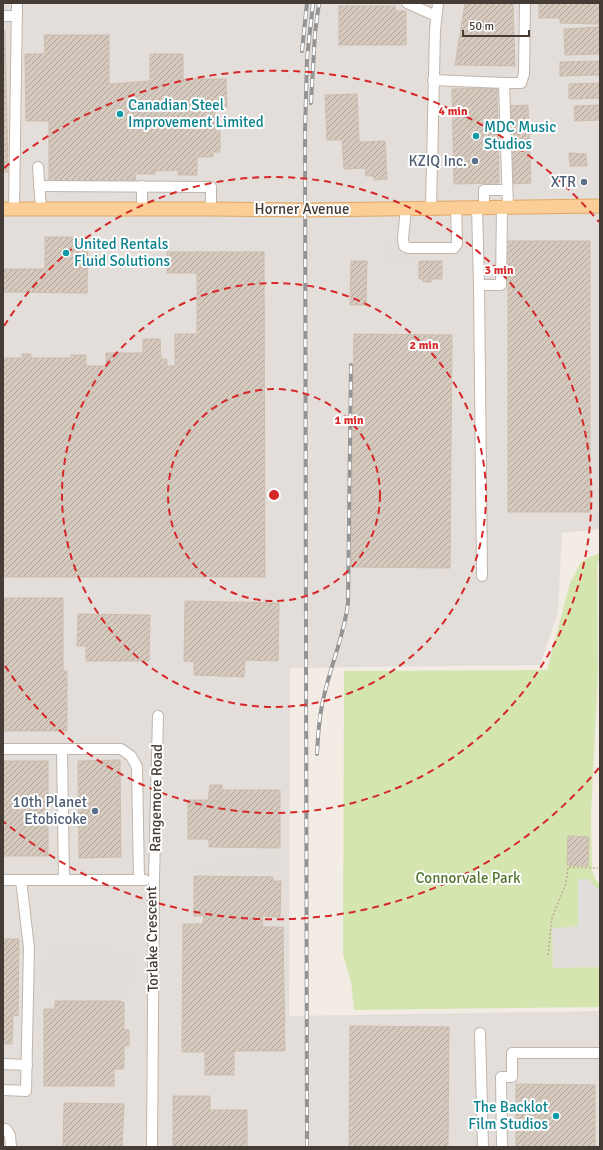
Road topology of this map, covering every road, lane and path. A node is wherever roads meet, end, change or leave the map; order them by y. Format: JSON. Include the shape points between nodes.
{"nodes":[{"id":1,"x":17,"y":3,"type":"edge"},
{"id":2,"x":407,"y":3,"type":"edge"},
{"id":3,"x":438,"y":3,"type":"edge"},
{"id":4,"x":525,"y":3,"type":"edge"},
{"id":5,"x":3,"y":16,"type":"edge"},
{"id":6,"x":17,"y":16,"type":"junction"},
{"id":7,"x":436,"y":16,"type":"junction"},
{"id":8,"x":433,"y":80,"type":"junction"},
{"id":9,"x":504,"y":83,"type":"junction"},
{"id":10,"x":38,"y":167,"type":"dead end"},
{"id":11,"x":39,"y":186,"type":"junction"},
{"id":12,"x":142,"y":186,"type":"junction"},
{"id":13,"x":507,"y":190,"type":"junction"},
{"id":14,"x":600,"y":206,"type":"edge"},
{"id":15,"x":481,"y":207,"type":"junction"},
{"id":16,"x":505,"y":207,"type":"junction"},
{"id":17,"x":406,"y":208,"type":"junction"},
{"id":18,"x":431,"y":208,"type":"junction"},
{"id":19,"x":456,"y":208,"type":"junction"},
{"id":20,"x":8,"y":209,"type":"edge"},
{"id":21,"x":41,"y":209,"type":"junction"},
{"id":22,"x":142,"y":209,"type":"junction"},
{"id":23,"x":211,"y":209,"type":"junction"},
{"id":24,"x":478,"y":285,"type":"junction"},
{"id":25,"x":482,"y":576,"type":"dead end"},
{"id":26,"x":158,"y":716,"type":"dead end"},
{"id":27,"x":62,"y":748,"type":"junction"},
{"id":28,"x":3,"y":749,"type":"edge"},
{"id":29,"x":598,"y":868,"type":"dead end"},
{"id":30,"x":3,"y":880,"type":"edge"},
{"id":31,"x":21,"y":880,"type":"junction"},
{"id":32,"x":64,"y":880,"type":"junction"},
{"id":33,"x":139,"y":880,"type":"junction"},
{"id":34,"x":154,"y":880,"type":"junction"},
{"id":35,"x":548,"y":955,"type":"dead end"},
{"id":36,"x":480,"y":1033,"type":"dead end"},
{"id":37,"x":600,"y":1053,"type":"edge"},
{"id":38,"x":3,"y":1064,"type":"edge"},
{"id":39,"x":26,"y":1064,"type":"junction"},
{"id":40,"x":3,"y":1090,"type":"edge"},
{"id":41,"x":3,"y":1130,"type":"edge"},
{"id":42,"x":11,"y":1147,"type":"edge"},
{"id":43,"x":152,"y":1147,"type":"edge"},
{"id":44,"x":483,"y":1147,"type":"edge"},
{"id":45,"x":502,"y":1147,"type":"edge"}],
"edges":[{"from":1,"to":6,"type":"street"},
{"from":2,"to":7,"type":"street"},
{"from":3,"to":7,"type":"street"},
{"from":4,"to":9,"type":"street","via":[[524,74],[521,83]]},
{"from":5,"to":6,"type":"street"},
{"from":6,"to":20,"type":"street"},
{"from":7,"to":8,"type":"street"},
{"from":8,"to":9,"type":"street"},
{"from":8,"to":18,"type":"street"},
{"from":9,"to":13,"type":"street"},
{"from":10,"to":11,"type":"street"},
{"from":11,"to":12,"type":"street"},
{"from":11,"to":21,"type":"street"},
{"from":12,"to":22,"type":"street"},
{"from":12,"to":23,"type":"street","via":[[211,187]]},
{"from":13,"to":15,"type":"street","via":[[484,190]]},
{"from":13,"to":16,"type":"street"},
{"from":14,"to":16,"type":"main road","name":"Horner Avenue"},
{"from":15,"to":16,"type":"main road","name":"Horner Avenue"},
{"from":15,"to":19,"type":"main road","name":"Horner Avenue"},
{"from":15,"to":24,"type":"street"},
{"from":16,"to":24,"type":"street","via":[[501,285]]},
{"from":17,"to":18,"type":"main road","name":"Horner Avenue"},
{"from":17,"to":19,"type":"street","via":[[403,239],[404,246],[409,248],[454,248],[457,244]]},
{"from":17,"to":23,"type":"main road","name":"Horner Avenue"},
{"from":18,"to":19,"type":"main road","name":"Horner Avenue"},
{"from":20,"to":21,"type":"main road","name":"Horner Avenue"},
{"from":21,"to":22,"type":"main road","name":"Horner Avenue"},
{"from":22,"to":23,"type":"main road","name":"Horner Avenue"},
{"from":24,"to":25,"type":"street"},
{"from":26,"to":34,"type":"street","name":"Rangemore Road"},
{"from":27,"to":28,"type":"street"},
{"from":27,"to":32,"type":"street"},
{"from":27,"to":33,"type":"street","via":[[121,749],[131,756],[137,767]]},
{"from":29,"to":35,"type":"path","via":[[568,867],[566,883],[552,918]]},
{"from":30,"to":31,"type":"street","name":"Torlake Crescent"},
{"from":31,"to":32,"type":"street","name":"Torlake Crescent"},
{"from":31,"to":39,"type":"street","via":[[29,948]]},
{"from":32,"to":33,"type":"street","name":"Torlake Crescent"},
{"from":33,"to":34,"type":"street","name":"Torlake Crescent"},
{"from":34,"to":43,"type":"street","name":"Torlake Crescent"},
{"from":36,"to":44,"type":"street"},
{"from":37,"to":45,"type":"street","via":[[512,1053],[512,1077],[501,1078]]},
{"from":38,"to":39,"type":"street"},
{"from":39,"to":40,"type":"street","via":[[26,1091]]},
{"from":41,"to":42,"type":"street","via":[[10,1135]]}]}
